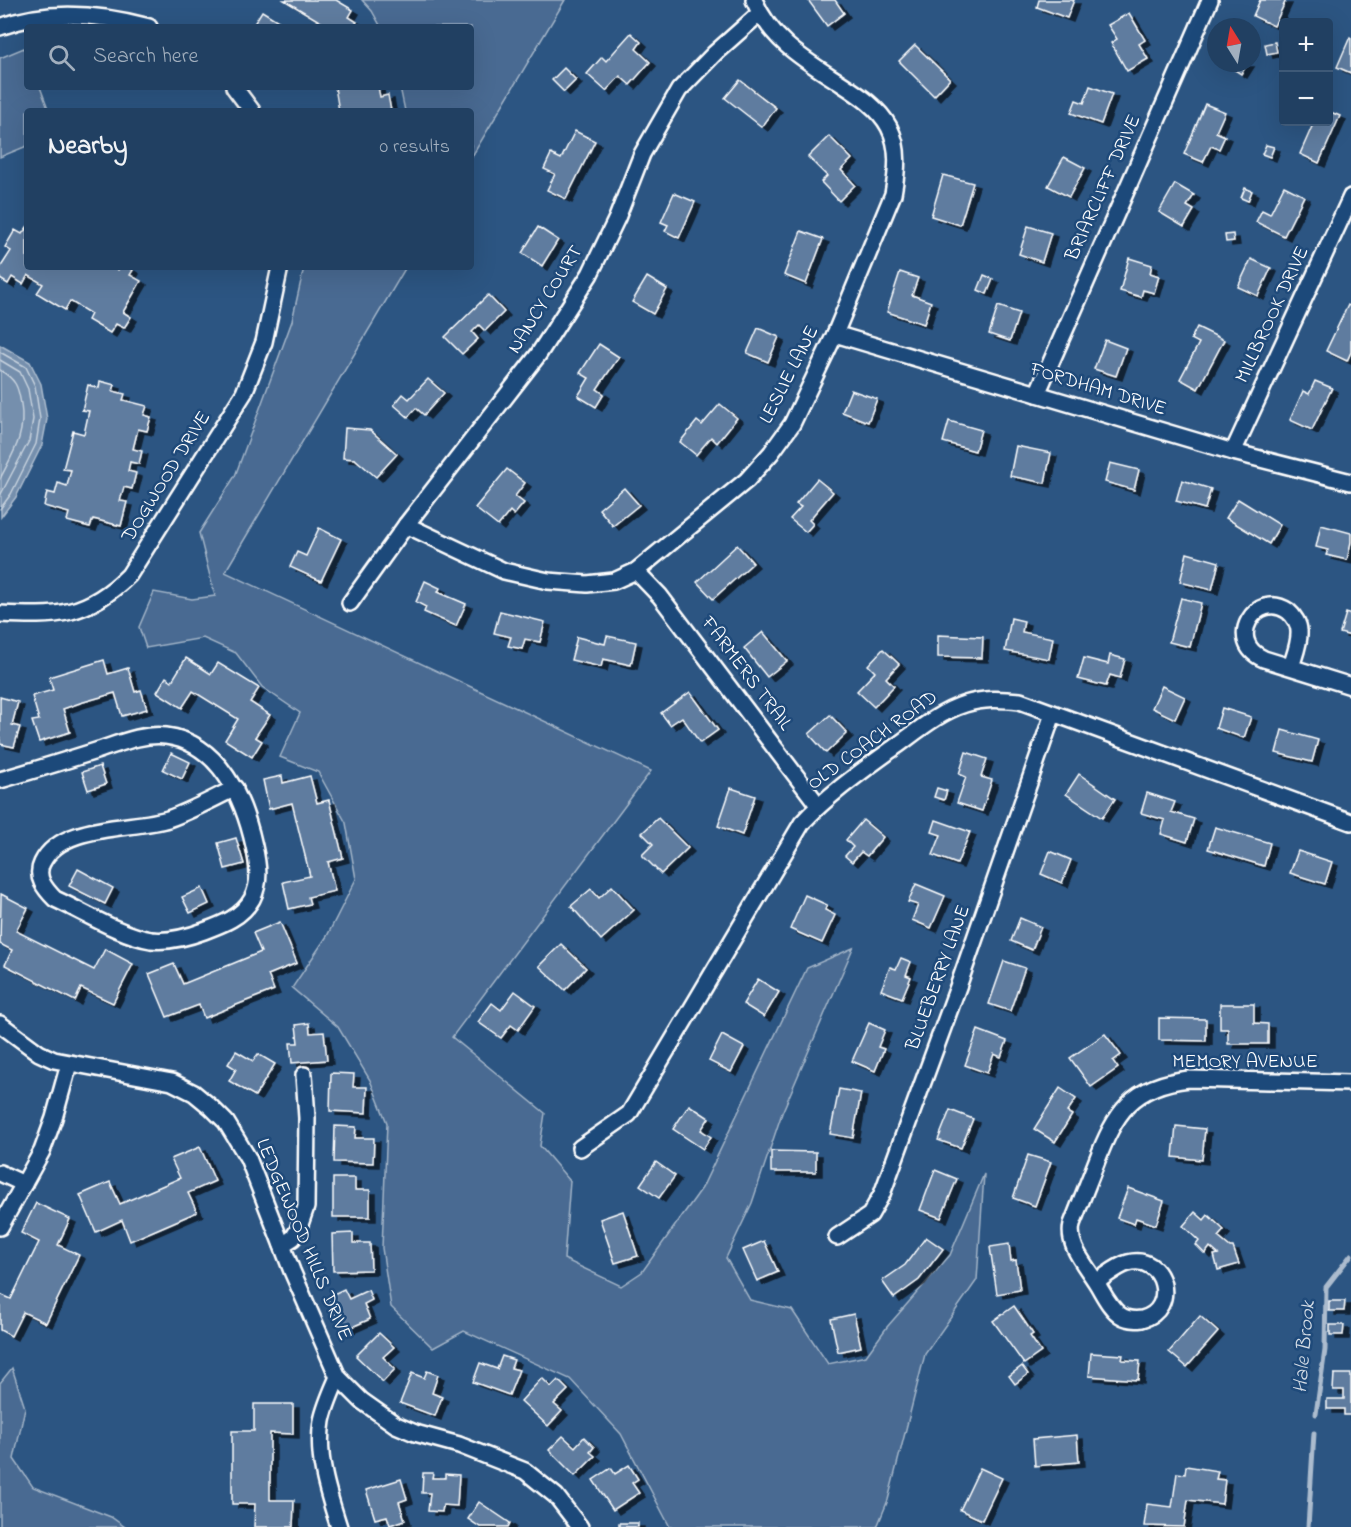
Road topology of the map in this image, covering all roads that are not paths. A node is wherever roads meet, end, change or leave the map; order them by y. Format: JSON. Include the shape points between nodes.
{"nodes":[{"id":1,"x":1206,"y":1,"type":"edge"},
{"id":2,"x":757,"y":7,"type":"edge"},
{"id":3,"x":138,"y":24,"type":"edge"},
{"id":4,"x":0,"y":27,"type":"edge"},
{"id":5,"x":236,"y":90,"type":"edge"},
{"id":6,"x":250,"y":108,"type":"edge"},
{"id":7,"x":1351,"y":197,"type":"edge"},
{"id":8,"x":278,"y":270,"type":"edge"},
{"id":9,"x":835,"y":334,"type":"junction"},
{"id":10,"x":1037,"y":394,"type":"junction"},
{"id":11,"x":1233,"y":452,"type":"junction"},
{"id":12,"x":1351,"y":482,"type":"edge"},
{"id":13,"x":406,"y":525,"type":"junction"},
{"id":14,"x":636,"y":571,"type":"junction"},
{"id":15,"x":351,"y":603,"type":"dead end"},
{"id":16,"x":0,"y":614,"type":"edge"},
{"id":17,"x":1291,"y":667,"type":"dead end"},
{"id":18,"x":1351,"y":686,"type":"edge"},
{"id":19,"x":1053,"y":714,"type":"junction"},
{"id":20,"x":0,"y":780,"type":"edge"},
{"id":21,"x":235,"y":788,"type":"junction"},
{"id":22,"x":818,"y":806,"type":"junction"},
{"id":23,"x":1351,"y":822,"type":"edge"},
{"id":24,"x":0,"y":1024,"type":"edge"},
{"id":25,"x":69,"y":1064,"type":"junction"},
{"id":26,"x":304,"y":1075,"type":"dead end"},
{"id":27,"x":1351,"y":1083,"type":"edge"},
{"id":28,"x":580,"y":1148,"type":"dead end"},
{"id":29,"x":0,"y":1173,"type":"edge"},
{"id":30,"x":24,"y":1184,"type":"junction"},
{"id":31,"x":0,"y":1227,"type":"edge"},
{"id":32,"x":837,"y":1237,"type":"dead end"},
{"id":33,"x":282,"y":1245,"type":"junction"},
{"id":34,"x":1096,"y":1282,"type":"junction"},
{"id":35,"x":338,"y":1377,"type":"junction"},
{"id":36,"x":339,"y":1527,"type":"edge"},
{"id":37,"x":580,"y":1527,"type":"edge"}],
"edges":[{"from":1,"to":10,"type":"street","name":"BRIARCLIFF DRIVE"},
{"from":2,"to":9,"type":"street","name":"LESLIE LANE","via":[[779,40],[875,109],[889,127],[895,146],[898,170],[893,194]]},
{"from":2,"to":13,"type":"street","name":"NANCY COURT","via":[[680,90],[642,154],[590,274],[538,356]]},
{"from":3,"to":4,"type":"street","via":[[66,15],[30,18]]},
{"from":5,"to":6,"type":"street"},
{"from":7,"to":11,"type":"street","name":"MILLBROOK DRIVE"},
{"from":8,"to":16,"type":"street","name":"DOGWOOD DRIVE","via":[[264,342],[244,393],[129,575],[102,598],[73,611]]},
{"from":9,"to":10,"type":"street","name":"FORDHAM DRIVE"},
{"from":9,"to":14,"type":"street","name":"LESLIE LANE","via":[[792,424],[771,453],[747,480]]},
{"from":10,"to":11,"type":"street","name":"FORDHAM DRIVE"},
{"from":11,"to":12,"type":"street","name":"FORDHAM DRIVE"},
{"from":13,"to":14,"type":"street","name":"LESLIE LANE","via":[[504,571],[548,580],[587,584],[614,581]]},
{"from":13,"to":15,"type":"street","name":"NANCY COURT"},
{"from":14,"to":22,"type":"street","name":"FARMERS TRAIL","via":[[660,596]]},
{"from":17,"to":18,"type":"street"},
{"from":19,"to":22,"type":"street","name":"OLD COACH ROAD","via":[[1020,701],[1000,699],[962,705],[915,732]]},
{"from":19,"to":23,"type":"street","name":"OLD COACH ROAD"},
{"from":19,"to":32,"type":"street","name":"BLUEBERRY LANE","via":[[882,1194],[870,1215]]},
{"from":20,"to":21,"type":"street","via":[[154,735],[179,738],[194,746],[223,770]]},
{"from":21,"to":21,"type":"street","via":[[169,819],[95,830],[60,844],[40,866],[45,890],[55,899],[150,940],[178,939],[237,917],[252,899],[258,864]]},
{"from":22,"to":28,"type":"street","name":"OLD COACH ROAD","via":[[802,823],[629,1114]]},
{"from":24,"to":25,"type":"street","name":"LEDGEWOOD HILLS DRIVE","via":[[39,1053]]},
{"from":25,"to":30,"type":"street","via":[[42,1151]]},
{"from":25,"to":33,"type":"street","name":"LEDGEWOOD HILLS DRIVE","via":[[172,1083],[194,1093],[211,1107],[226,1122],[248,1158]]},
{"from":26,"to":33,"type":"street","via":[[306,1207],[293,1238]]},
{"from":27,"to":34,"type":"street","name":"MEMORY AVENUE","via":[[1189,1079],[1139,1094],[1119,1113],[1107,1134],[1072,1224],[1074,1247]]},
{"from":29,"to":30,"type":"street"},
{"from":30,"to":31,"type":"street"},
{"from":33,"to":35,"type":"street","name":"LEDGEWOOD HILLS DRIVE"},
{"from":34,"to":34,"type":"street","name":"MEMORY AVENUE","via":[[1123,1265],[1143,1263],[1159,1274],[1164,1286],[1163,1299],[1152,1314],[1130,1319],[1115,1310]]},
{"from":35,"to":36,"type":"street","via":[[322,1421],[321,1442]]},
{"from":35,"to":37,"type":"street","name":"LEDGEWOOD HILLS DRIVE","via":[[362,1401],[396,1425],[525,1471],[556,1496]]}]}
